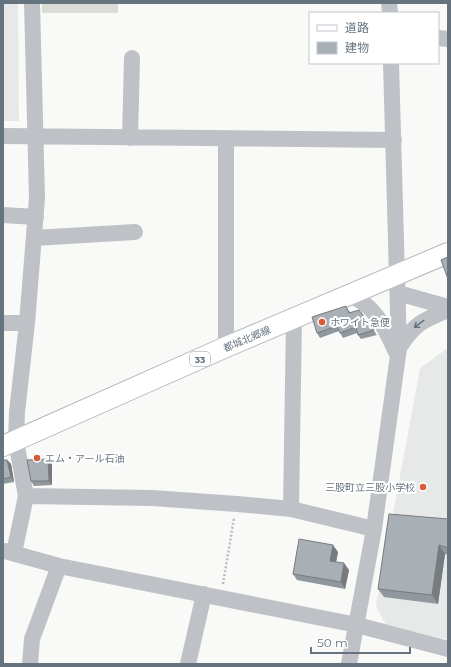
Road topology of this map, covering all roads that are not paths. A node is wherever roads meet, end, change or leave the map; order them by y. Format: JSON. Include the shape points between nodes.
{"nodes":[{"id":1,"x":32,"y":3,"type":"edge"},
{"id":2,"x":132,"y":58,"type":"dead end"},
{"id":3,"x":391,"y":64,"type":"edge"},
{"id":4,"x":3,"y":136,"type":"edge"},
{"id":5,"x":36,"y":137,"type":"junction"},
{"id":6,"x":130,"y":138,"type":"junction"},
{"id":7,"x":226,"y":138,"type":"junction"},
{"id":8,"x":394,"y":140,"type":"junction"},
{"id":9,"x":3,"y":215,"type":"edge"},
{"id":10,"x":36,"y":217,"type":"junction"},
{"id":11,"x":135,"y":232,"type":"dead end"},
{"id":12,"x":34,"y":238,"type":"junction"},
{"id":13,"x":448,"y":253,"type":"edge"},
{"id":14,"x":398,"y":283,"type":"junction"},
{"id":15,"x":348,"y":295,"type":"junction"},
{"id":16,"x":448,"y":309,"type":"edge"},
{"id":17,"x":294,"y":319,"type":"junction"},
{"id":18,"x":3,"y":323,"type":"edge"},
{"id":19,"x":27,"y":323,"type":"junction"},
{"id":20,"x":226,"y":347,"type":"junction"},
{"id":21,"x":399,"y":352,"type":"junction"},
{"id":22,"x":10,"y":412,"type":"edge"},
{"id":23,"x":10,"y":443,"type":"edge"},
{"id":24,"x":26,"y":496,"type":"junction"},
{"id":25,"x":291,"y":509,"type":"junction"},
{"id":26,"x":374,"y":529,"type":"junction"},
{"id":27,"x":8,"y":552,"type":"edge"},
{"id":28,"x":59,"y":566,"type":"junction"},
{"id":29,"x":204,"y":594,"type":"junction"},
{"id":30,"x":357,"y":626,"type":"junction"},
{"id":31,"x":448,"y":649,"type":"edge"},
{"id":32,"x":30,"y":664,"type":"edge"},
{"id":33,"x":188,"y":664,"type":"edge"},
{"id":34,"x":349,"y":664,"type":"edge"}],
"edges":[{"from":1,"to":5,"type":"street"},
{"from":2,"to":6,"type":"street"},
{"from":3,"to":8,"type":"street"},
{"from":4,"to":5,"type":"street"},
{"from":5,"to":6,"type":"street"},
{"from":5,"to":10,"type":"street"},
{"from":6,"to":7,"type":"street"},
{"from":7,"to":8,"type":"street"},
{"from":7,"to":20,"type":"street"},
{"from":8,"to":14,"type":"street"},
{"from":9,"to":10,"type":"street"},
{"from":10,"to":12,"type":"street"},
{"from":11,"to":12,"type":"street"},
{"from":12,"to":19,"type":"street"},
{"from":13,"to":14,"type":"main road","name":"都城北郷線","number":"33"},
{"from":14,"to":15,"type":"main road","name":"都城北郷線","number":"33"},
{"from":14,"to":16,"type":"street"},
{"from":14,"to":21,"type":"street"},
{"from":15,"to":17,"type":"main road","name":"都城北郷線","number":"33"},
{"from":15,"to":21,"type":"street","via":[[359,299],[376,313]]},
{"from":16,"to":21,"type":"street","one_way":true,"via":[[426,319],[410,331]]},
{"from":17,"to":20,"type":"main road","name":"都城北郷線","number":"33"},
{"from":17,"to":25,"type":"street"},
{"from":18,"to":19,"type":"street"},
{"from":19,"to":22,"type":"street"},
{"from":20,"to":23,"type":"main road","name":"都城北郷線","number":"33"},
{"from":21,"to":26,"type":"street"},
{"from":22,"to":23,"type":"street"},
{"from":23,"to":24,"type":"street"},
{"from":24,"to":25,"type":"street","via":[[144,498]]},
{"from":24,"to":27,"type":"street"},
{"from":25,"to":26,"type":"street"},
{"from":26,"to":30,"type":"street"},
{"from":27,"to":28,"type":"street"},
{"from":28,"to":29,"type":"street"},
{"from":28,"to":32,"type":"street","via":[[32,639]]},
{"from":29,"to":30,"type":"street"},
{"from":29,"to":33,"type":"street"},
{"from":30,"to":31,"type":"street"},
{"from":30,"to":34,"type":"street"}]}
